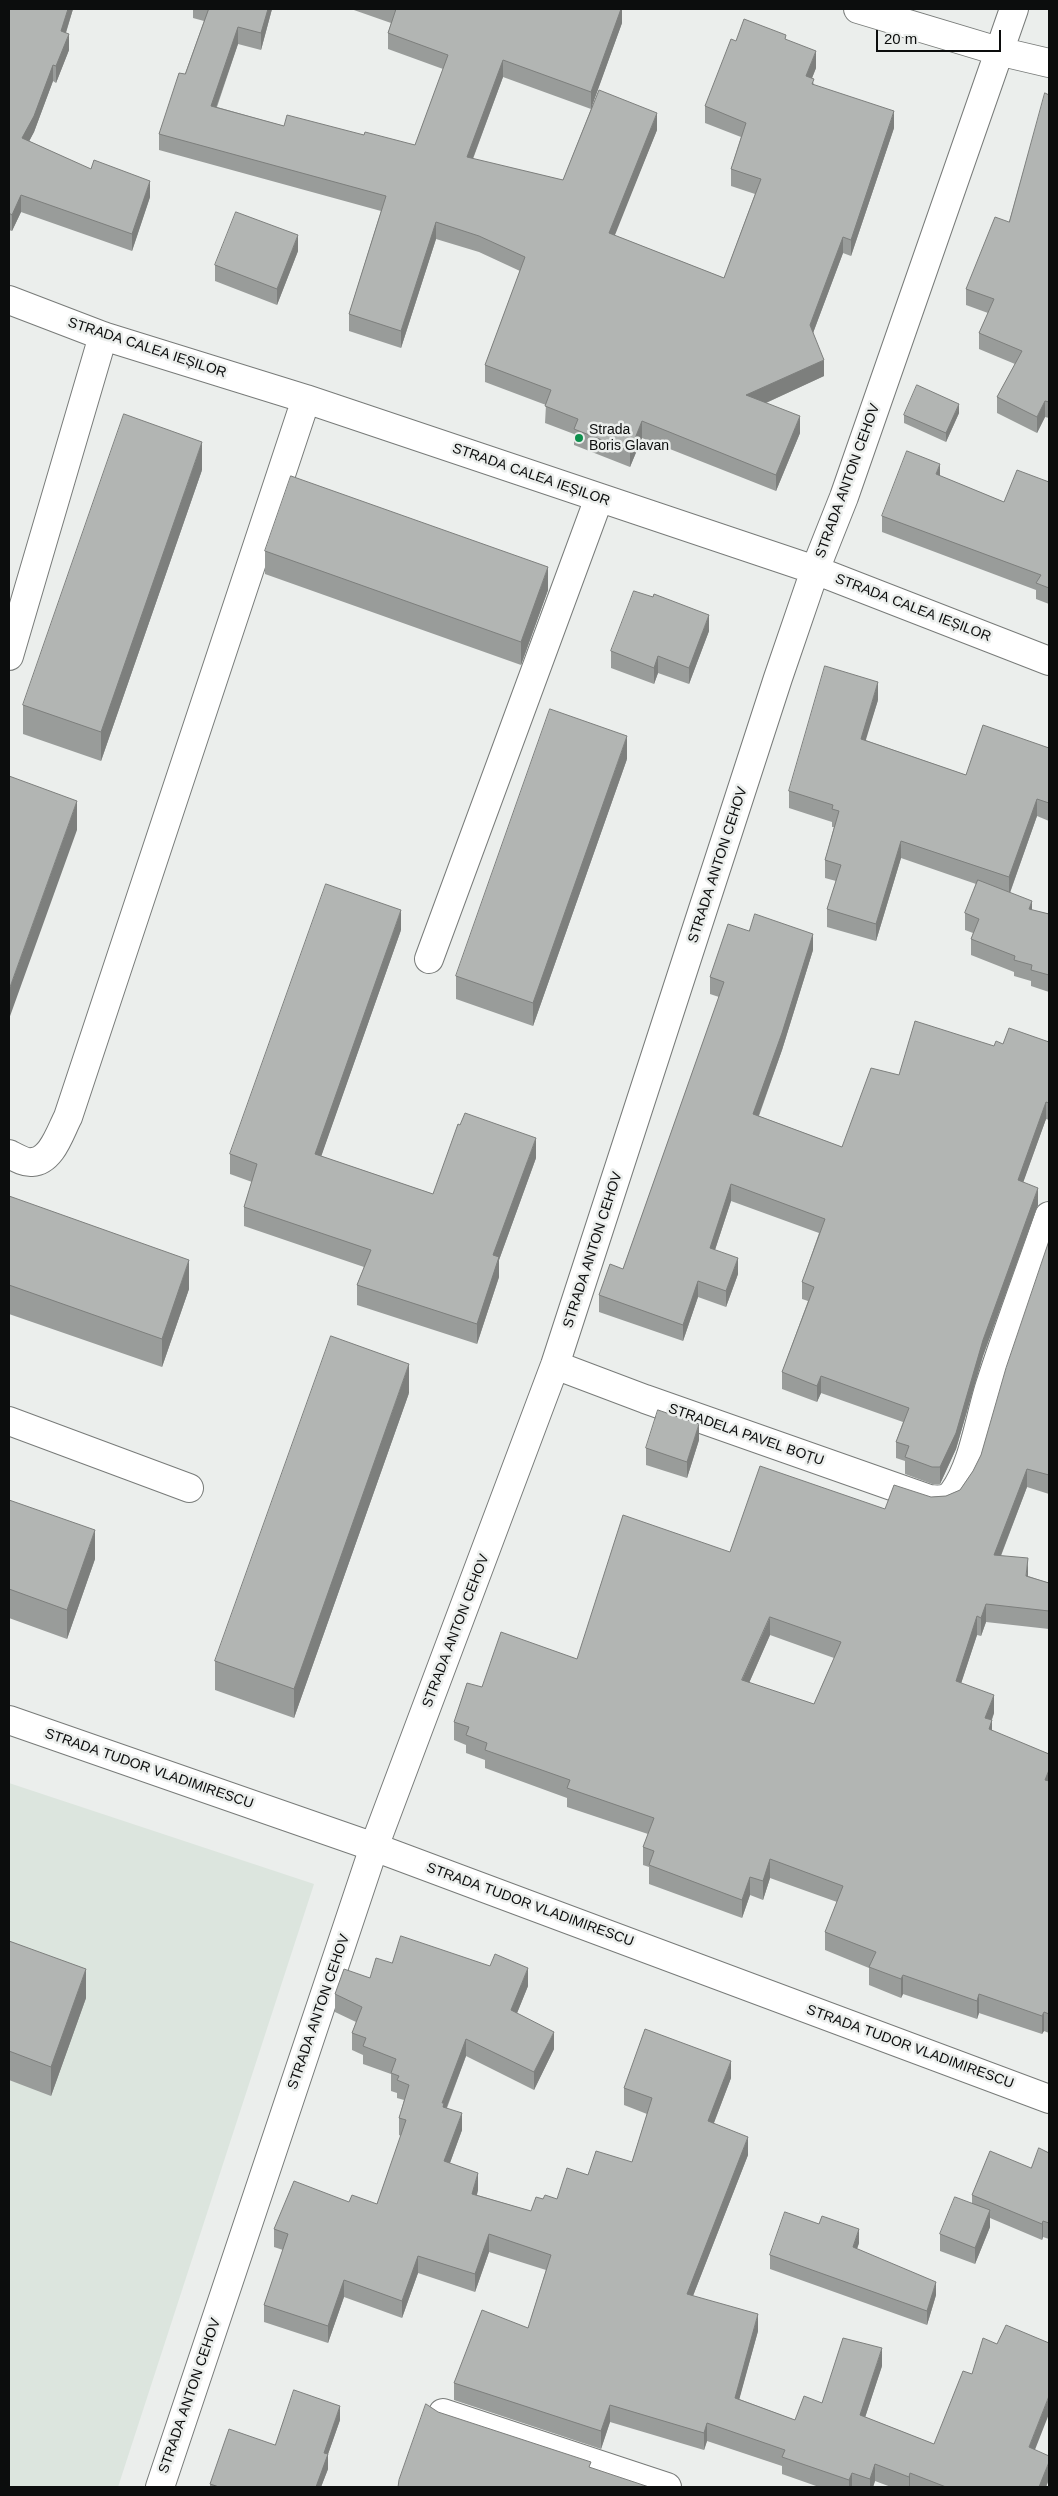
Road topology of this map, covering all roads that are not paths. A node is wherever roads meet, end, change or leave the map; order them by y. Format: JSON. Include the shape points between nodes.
{"nodes":[{"id":1,"x":858,"y":9,"type":"edge"},
{"id":2,"x":1014,"y":9,"type":"edge"},
{"id":3,"x":998,"y":51,"type":"junction"},
{"id":4,"x":1049,"y":63,"type":"edge"},
{"id":5,"x":9,"y":300,"type":"edge"},
{"id":6,"x":103,"y":336,"type":"junction"},
{"id":7,"x":306,"y":399,"type":"junction"},
{"id":8,"x":599,"y":498,"type":"junction"},
{"id":9,"x":815,"y":570,"type":"junction"},
{"id":10,"x":9,"y":656,"type":"edge"},
{"id":11,"x":1049,"y":661,"type":"edge"},
{"id":12,"x":429,"y":959,"type":"dead end"},
{"id":13,"x":9,"y":1154,"type":"edge"},
{"id":14,"x":1049,"y":1216,"type":"edge"},
{"id":15,"x":555,"y":1365,"type":"junction"},
{"id":16,"x":9,"y":1421,"type":"edge"},
{"id":17,"x":189,"y":1488,"type":"dead end"},
{"id":18,"x":9,"y":1720,"type":"edge"},
{"id":19,"x":374,"y":1847,"type":"junction"},
{"id":20,"x":1049,"y":2099,"type":"edge"},
{"id":21,"x":444,"y":2413,"type":"edge"},
{"id":22,"x":160,"y":2487,"type":"edge"},
{"id":23,"x":667,"y":2487,"type":"edge"}],
"edges":[{"from":1,"to":3,"type":"street"},
{"from":2,"to":3,"type":"street","name":"STRADA ANTON CEHOV"},
{"from":3,"to":4,"type":"street"},
{"from":3,"to":9,"type":"street","name":"STRADA ANTON CEHOV","via":[[844,496]]},
{"from":5,"to":6,"type":"street","name":"STRADA CALEA IEȘILOR"},
{"from":6,"to":7,"type":"street","name":"STRADA CALEA IEȘILOR"},
{"from":6,"to":10,"type":"street"},
{"from":7,"to":8,"type":"street","name":"STRADA CALEA IEȘILOR"},
{"from":7,"to":13,"type":"street","via":[[68,1117],[52,1150],[42,1159],[31,1163]]},
{"from":8,"to":9,"type":"street","name":"STRADA CALEA IEȘILOR"},
{"from":8,"to":12,"type":"street"},
{"from":9,"to":11,"type":"street","name":"STRADA CALEA IEȘILOR"},
{"from":9,"to":15,"type":"street","name":"STRADA ANTON CEHOV"},
{"from":14,"to":15,"type":"street","name":"STRADELA PAVEL BOȚU","via":[[991,1383],[974,1444],[946,1495],[645,1400]]},
{"from":15,"to":19,"type":"street","name":"STRADA ANTON CEHOV"},
{"from":16,"to":17,"type":"street"},
{"from":18,"to":19,"type":"street","name":"STRADA TUDOR VLADIMIRESCU"},
{"from":19,"to":20,"type":"street","name":"STRADA TUDOR VLADIMIRESCU"},
{"from":19,"to":22,"type":"street","name":"STRADA ANTON CEHOV"},
{"from":21,"to":23,"type":"street"}]}
